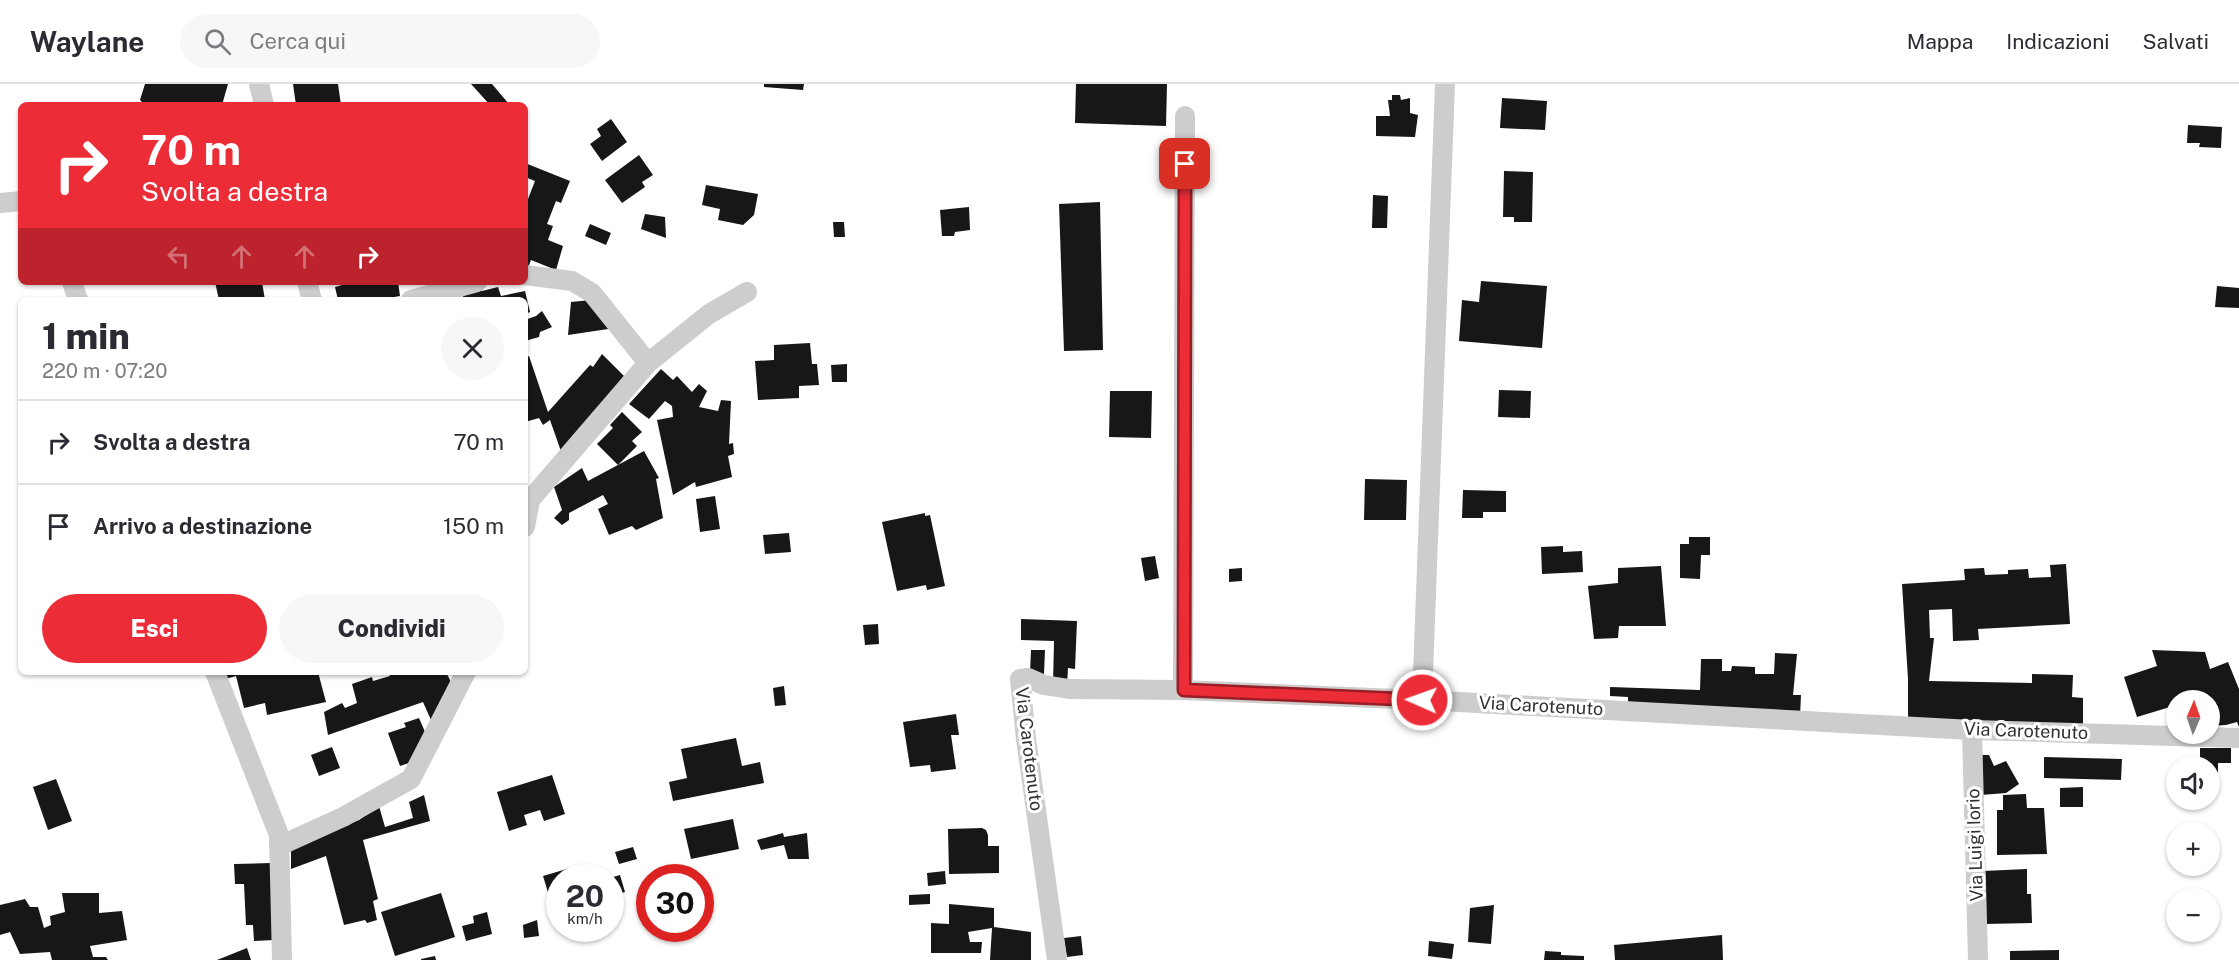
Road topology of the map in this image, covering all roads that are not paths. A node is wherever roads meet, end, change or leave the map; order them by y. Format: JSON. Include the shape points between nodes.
{"nodes":[{"id":1,"x":259,"y":84,"type":"edge"},
{"id":2,"x":1445,"y":84,"type":"edge"},
{"id":3,"x":263,"y":102,"type":"edge"},
{"id":4,"x":1185,"y":116,"type":"dead end"},
{"id":5,"x":18,"y":201,"type":"edge"},
{"id":6,"x":0,"y":203,"type":"edge"},
{"id":7,"x":528,"y":275,"type":"edge"},
{"id":8,"x":466,"y":285,"type":"edge"},
{"id":9,"x":747,"y":292,"type":"dead end"},
{"id":10,"x":422,"y":297,"type":"edge"},
{"id":11,"x":648,"y":363,"type":"junction"},
{"id":12,"x":528,"y":511,"type":"edge"},
{"id":13,"x":216,"y":675,"type":"edge"},
{"id":14,"x":464,"y":675,"type":"edge"},
{"id":15,"x":1184,"y":690,"type":"junction"},
{"id":16,"x":1422,"y":700,"type":"junction"},
{"id":17,"x":1972,"y":730,"type":"junction"},
{"id":18,"x":2239,"y":738,"type":"edge"},
{"id":19,"x":279,"y":846,"type":"junction"},
{"id":20,"x":282,"y":960,"type":"edge"},
{"id":21,"x":1057,"y":960,"type":"edge"},
{"id":22,"x":1978,"y":960,"type":"edge"}],
"edges":[{"from":1,"to":3,"type":"street"},
{"from":2,"to":16,"type":"street"},
{"from":4,"to":15,"type":"street"},
{"from":5,"to":6,"type":"street"},
{"from":7,"to":11,"type":"street","via":[[572,281],[592,293]]},
{"from":8,"to":10,"type":"street"},
{"from":9,"to":11,"type":"street","via":[[709,314]]},
{"from":11,"to":12,"type":"street","via":[[530,500]]},
{"from":13,"to":19,"type":"street","via":[[279,835]]},
{"from":14,"to":19,"type":"street","via":[[411,779],[343,817]]},
{"from":15,"to":16,"type":"street","name":"Via Carotenuto"},
{"from":15,"to":21,"type":"street","name":"Via Carotenuto","via":[[1069,689],[1020,679]]},
{"from":16,"to":17,"type":"street","name":"Via Carotenuto"},
{"from":17,"to":18,"type":"street","name":"Via Carotenuto"},
{"from":17,"to":22,"type":"street","name":"Via Luigi Iorio"},
{"from":19,"to":20,"type":"street"}]}
